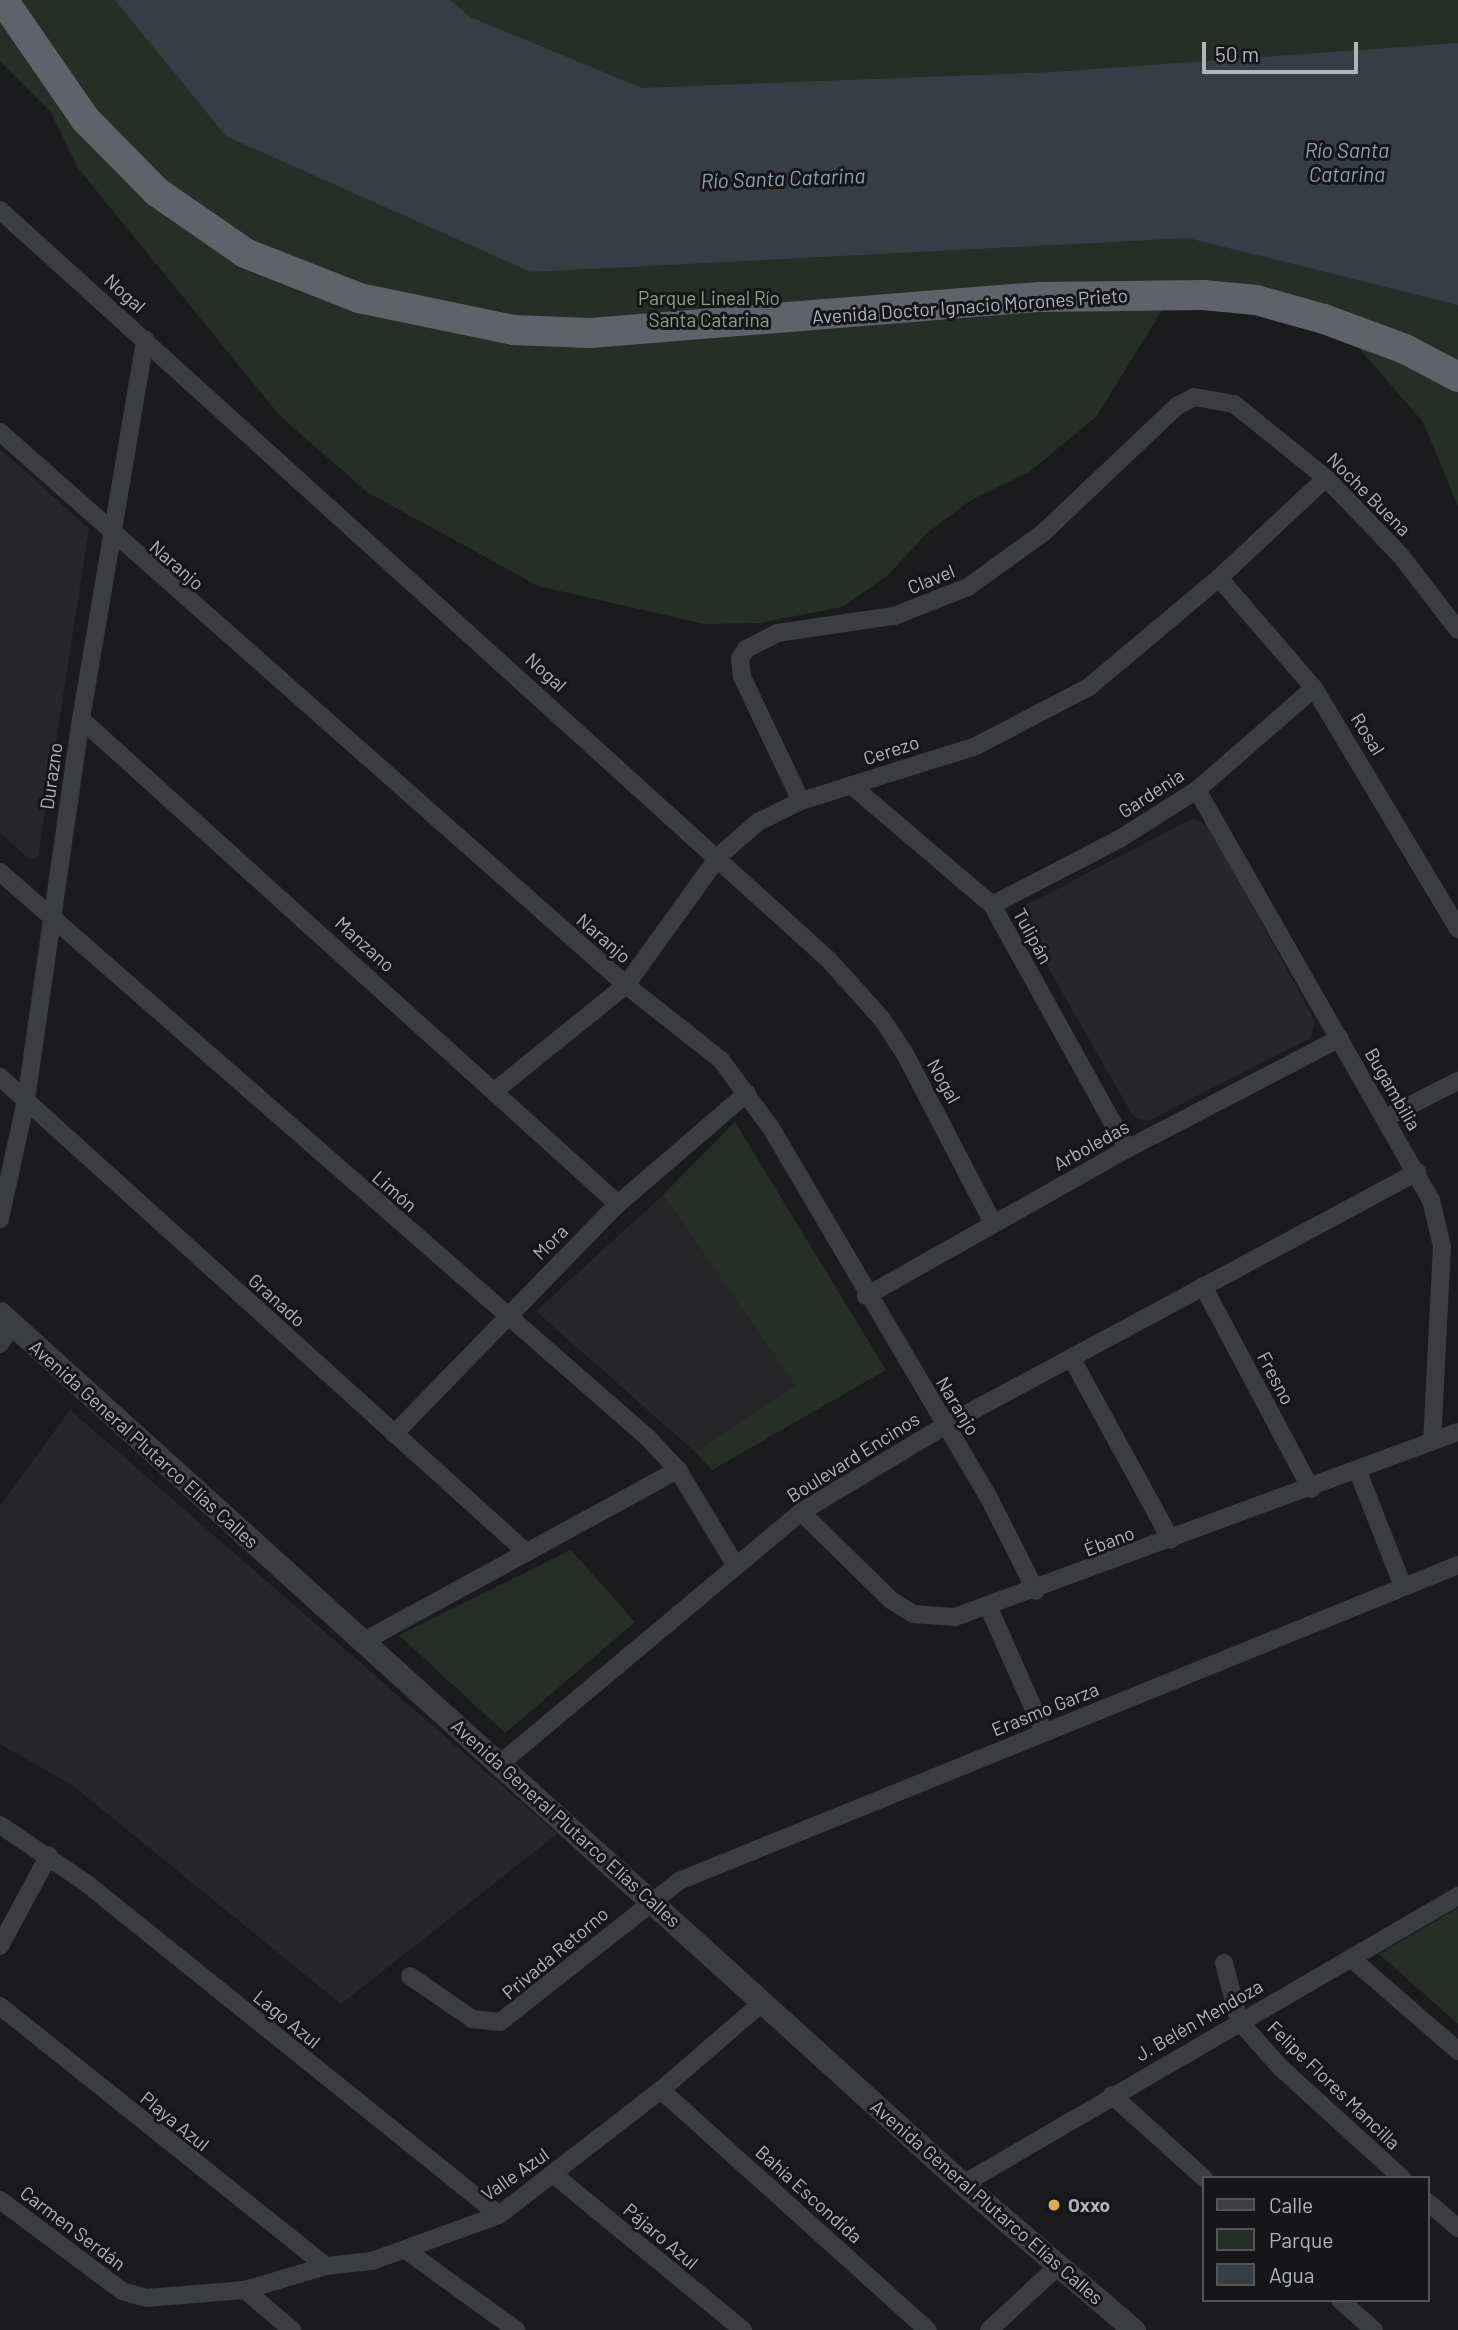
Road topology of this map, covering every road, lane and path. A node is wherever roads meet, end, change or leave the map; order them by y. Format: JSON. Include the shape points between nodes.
{"nodes":[{"id":1,"x":3,"y":0,"type":"edge"},
{"id":2,"x":0,"y":210,"type":"edge"},
{"id":3,"x":145,"y":339,"type":"junction"},
{"id":4,"x":1458,"y":377,"type":"edge"},
{"id":5,"x":1234,"y":404,"type":"joint"},
{"id":6,"x":0,"y":432,"type":"edge"},
{"id":7,"x":1326,"y":478,"type":"junction"},
{"id":8,"x":115,"y":538,"type":"junction"},
{"id":9,"x":1219,"y":578,"type":"junction"},
{"id":10,"x":1458,"y":630,"type":"edge"},
{"id":11,"x":1314,"y":688,"type":"junction"},
{"id":12,"x":80,"y":719,"type":"junction"},
{"id":13,"x":851,"y":785,"type":"junction"},
{"id":14,"x":1197,"y":790,"type":"junction"},
{"id":15,"x":801,"y":801,"type":"junction"},
{"id":16,"x":719,"y":856,"type":"junction"},
{"id":17,"x":0,"y":872,"type":"edge"},
{"id":18,"x":992,"y":905,"type":"junction"},
{"id":19,"x":51,"y":918,"type":"junction"},
{"id":20,"x":1458,"y":929,"type":"edge"},
{"id":21,"x":626,"y":985,"type":"junction"},
{"id":22,"x":1340,"y":1038,"type":"junction"},
{"id":23,"x":0,"y":1077,"type":"edge"},
{"id":24,"x":1458,"y":1081,"type":"edge"},
{"id":25,"x":497,"y":1089,"type":"junction"},
{"id":26,"x":747,"y":1093,"type":"junction"},
{"id":27,"x":26,"y":1100,"type":"junction"},
{"id":28,"x":1385,"y":1118,"type":"junction"},
{"id":29,"x":1127,"y":1149,"type":"junction"},
{"id":30,"x":1417,"y":1172,"type":"junction"},
{"id":31,"x":618,"y":1204,"type":"junction"},
{"id":32,"x":0,"y":1219,"type":"edge"},
{"id":33,"x":993,"y":1223,"type":"junction"},
{"id":34,"x":1203,"y":1286,"type":"junction"},
{"id":35,"x":866,"y":1296,"type":"junction"},
{"id":36,"x":505,"y":1315,"type":"junction"},
{"id":37,"x":4,"y":1328,"type":"edge"},
{"id":38,"x":1072,"y":1359,"type":"junction"},
{"id":39,"x":946,"y":1425,"type":"junction"},
{"id":40,"x":1458,"y":1432,"type":"edge"},
{"id":41,"x":394,"y":1434,"type":"junction"},
{"id":42,"x":1433,"y":1441,"type":"junction"},
{"id":43,"x":678,"y":1470,"type":"junction"},
{"id":44,"x":1358,"y":1472,"type":"junction"},
{"id":45,"x":1311,"y":1489,"type":"junction"},
{"id":46,"x":801,"y":1512,"type":"junction"},
{"id":47,"x":1171,"y":1540,"type":"junction"},
{"id":48,"x":527,"y":1553,"type":"junction"},
{"id":49,"x":734,"y":1563,"type":"junction"},
{"id":50,"x":1458,"y":1565,"type":"edge"},
{"id":51,"x":1403,"y":1586,"type":"junction"},
{"id":52,"x":1036,"y":1591,"type":"junction"},
{"id":53,"x":989,"y":1608,"type":"junction"},
{"id":54,"x":364,"y":1641,"type":"junction"},
{"id":55,"x":1044,"y":1732,"type":"junction"},
{"id":56,"x":502,"y":1762,"type":"junction"},
{"id":57,"x":0,"y":1825,"type":"edge"},
{"id":58,"x":49,"y":1855,"type":"junction"},
{"id":59,"x":1458,"y":1896,"type":"edge"},
{"id":60,"x":650,"y":1899,"type":"junction"},
{"id":61,"x":0,"y":1946,"type":"edge"},
{"id":62,"x":1352,"y":1958,"type":"junction"},
{"id":63,"x":1224,"y":1963,"type":"dead end"},
{"id":64,"x":410,"y":1976,"type":"dead end"},
{"id":65,"x":763,"y":2002,"type":"junction"},
{"id":66,"x":0,"y":2006,"type":"edge"},
{"id":67,"x":1239,"y":2021,"type":"junction"},
{"id":68,"x":1458,"y":2051,"type":"edge"},
{"id":69,"x":660,"y":2090,"type":"junction"},
{"id":70,"x":1112,"y":2095,"type":"junction"},
{"id":71,"x":553,"y":2174,"type":"junction"},
{"id":72,"x":1202,"y":2176,"type":"edge"},
{"id":73,"x":1400,"y":2176,"type":"edge"},
{"id":74,"x":964,"y":2185,"type":"junction"},
{"id":75,"x":0,"y":2200,"type":"edge"},
{"id":76,"x":1430,"y":2204,"type":"edge"},
{"id":77,"x":499,"y":2215,"type":"junction"},
{"id":78,"x":1458,"y":2228,"type":"edge"},
{"id":79,"x":407,"y":2251,"type":"junction"},
{"id":80,"x":326,"y":2266,"type":"junction"},
{"id":81,"x":1058,"y":2266,"type":"junction"},
{"id":82,"x":245,"y":2290,"type":"junction"},
{"id":83,"x":1342,"y":2302,"type":"edge"},
{"id":84,"x":292,"y":2330,"type":"edge"},
{"id":85,"x":516,"y":2330,"type":"edge"},
{"id":86,"x":743,"y":2330,"type":"edge"},
{"id":87,"x":928,"y":2330,"type":"edge"},
{"id":88,"x":989,"y":2330,"type":"edge"},
{"id":89,"x":1134,"y":2330,"type":"edge"},
{"id":90,"x":1374,"y":2330,"type":"edge"}],
"edges":[{"from":1,"to":4,"type":"highway","name":"Avenida Doctor Ignacio Morones Prieto","via":[[85,119],[157,192],[245,253],[359,298],[513,330],[665,330],[1152,292],[1268,303],[1405,349]]},
{"from":2,"to":3,"type":"street","name":"Nogal"},
{"from":3,"to":8,"type":"street","name":"Durazno"},
{"from":3,"to":16,"type":"street","name":"Nogal"},
{"from":5,"to":7,"type":"street","name":"Noche Buena"},
{"from":5,"to":15,"type":"street","name":"Clavel","via":[[1210,396],[1177,406],[1043,533],[968,587],[894,616],[777,633],[746,649],[740,659],[742,677]]},
{"from":6,"to":8,"type":"street","name":"Naranjo"},
{"from":7,"to":9,"type":"street","name":"Cerezo"},
{"from":7,"to":10,"type":"street","name":"Noche Buena","via":[[1401,556]]},
{"from":8,"to":12,"type":"street","name":"Durazno"},
{"from":8,"to":21,"type":"street","name":"Naranjo"},
{"from":9,"to":11,"type":"street","name":"Rosal"},
{"from":9,"to":13,"type":"street","name":"Cerezo","via":[[1077,694],[975,746]]},
{"from":11,"to":14,"type":"street","name":"Gardenia"},
{"from":11,"to":20,"type":"street","name":"Rosal"},
{"from":12,"to":19,"type":"street","name":"Durazno"},
{"from":12,"to":25,"type":"street","name":"Manzano"},
{"from":13,"to":15,"type":"street","name":"Cerezo"},
{"from":13,"to":18,"type":"street","name":"Tulipán"},
{"from":14,"to":18,"type":"street","name":"Gardenia","via":[[1121,838]]},
{"from":14,"to":22,"type":"street","name":"Bugambilia"},
{"from":15,"to":16,"type":"street","name":"Cerezo","via":[[758,822]]},
{"from":16,"to":21,"type":"street","name":"Cerezo"},
{"from":16,"to":33,"type":"street","name":"Nogal","via":[[829,960],[882,1019],[952,1139]]},
{"from":17,"to":19,"type":"street","name":"Limón"},
{"from":18,"to":29,"type":"street","name":"Tulipán"},
{"from":19,"to":27,"type":"street","name":"Durazno"},
{"from":19,"to":36,"type":"street","name":"Limón"},
{"from":21,"to":25,"type":"street","name":"Cerezo"},
{"from":21,"to":26,"type":"street","name":"Naranjo","via":[[721,1060]]},
{"from":22,"to":28,"type":"street","name":"Bugambilia"},
{"from":22,"to":29,"type":"street","name":"Arboledas"},
{"from":23,"to":27,"type":"street","name":"Granado"},
{"from":24,"to":28,"type":"street"},
{"from":25,"to":31,"type":"street","name":"Manzano"},
{"from":26,"to":31,"type":"street","name":"Mora"},
{"from":26,"to":35,"type":"street","name":"Naranjo"},
{"from":27,"to":32,"type":"street","name":"Durazno"},
{"from":27,"to":41,"type":"street","name":"Granado"},
{"from":28,"to":30,"type":"street","name":"Bugambilia"},
{"from":29,"to":33,"type":"street","name":"Arboledas"},
{"from":30,"to":34,"type":"street","name":"Boulevard Encinos"},
{"from":30,"to":42,"type":"street","name":"Bugambilia","via":[[1439,1221],[1442,1246]]},
{"from":31,"to":36,"type":"street","name":"Mora"},
{"from":33,"to":35,"type":"street","name":"Arboledas"},
{"from":34,"to":38,"type":"street","name":"Boulevard Encinos"},
{"from":34,"to":45,"type":"street","name":"Fresno"},
{"from":35,"to":39,"type":"street","name":"Naranjo"},
{"from":36,"to":41,"type":"street","name":"Mora"},
{"from":36,"to":43,"type":"street","name":"Limón"},
{"from":37,"to":54,"type":"street","name":"Avenida General Plutarco Elías Calles"},
{"from":38,"to":39,"type":"street","name":"Boulevard Encinos"},
{"from":38,"to":47,"type":"street"},
{"from":39,"to":46,"type":"street","name":"Boulevard Encinos"},
{"from":39,"to":52,"type":"street","name":"Naranjo"},
{"from":40,"to":42,"type":"street","name":"Ébano"},
{"from":41,"to":48,"type":"street","name":"Granado"},
{"from":42,"to":44,"type":"street","name":"Ébano"},
{"from":43,"to":48,"type":"street"},
{"from":43,"to":49,"type":"street","name":"Limón"},
{"from":44,"to":45,"type":"street","name":"Ébano"},
{"from":44,"to":51,"type":"street"},
{"from":45,"to":47,"type":"street","name":"Ébano"},
{"from":46,"to":49,"type":"street","name":"Boulevard Encinos"},
{"from":46,"to":53,"type":"street","name":"Ébano","via":[[913,1614],[933,1619]]},
{"from":47,"to":52,"type":"street","name":"Ébano"},
{"from":48,"to":54,"type":"street"},
{"from":49,"to":56,"type":"street","name":"Boulevard Encinos"},
{"from":50,"to":51,"type":"street","name":"Erasmo Garza"},
{"from":51,"to":55,"type":"street","name":"Erasmo Garza"},
{"from":52,"to":53,"type":"street","name":"Ébano"},
{"from":53,"to":55,"type":"street"},
{"from":54,"to":56,"type":"street","name":"Avenida General Plutarco Elías Calles"},
{"from":55,"to":60,"type":"street","name":"Erasmo Garza","via":[[704,1870]]},
{"from":56,"to":60,"type":"street","name":"Avenida General Plutarco Elías Calles"},
{"from":57,"to":58,"type":"street","name":"Lago Azul"},
{"from":58,"to":61,"type":"street"},
{"from":58,"to":77,"type":"street","name":"Lago Azul"},
{"from":59,"to":62,"type":"street","name":"J. Belén Mendoza"},
{"from":60,"to":64,"type":"street","name":"Privada Retorno","via":[[500,2022],[472,2019]]},
{"from":60,"to":65,"type":"street","name":"Avenida General Plutarco Elías Calles"},
{"from":62,"to":67,"type":"street","name":"J. Belén Mendoza"},
{"from":62,"to":68,"type":"street"},
{"from":63,"to":67,"type":"street"},
{"from":65,"to":69,"type":"street","name":"Valle Azul"},
{"from":65,"to":74,"type":"street","name":"Avenida General Plutarco Elías Calles"},
{"from":66,"to":80,"type":"street","name":"Playa Azul"},
{"from":67,"to":70,"type":"street","name":"J. Belén Mendoza"},
{"from":67,"to":73,"type":"street","name":"Felipe Flores Mancilla","via":[[1281,2068]]},
{"from":69,"to":71,"type":"street","name":"Valle Azul"},
{"from":69,"to":87,"type":"street","name":"Bahía Escondida"},
{"from":70,"to":72,"type":"street"},
{"from":70,"to":74,"type":"street","name":"J. Belén Mendoza"},
{"from":71,"to":77,"type":"street","name":"Valle Azul"},
{"from":71,"to":86,"type":"street","name":"Pájaro Azul"},
{"from":74,"to":81,"type":"street","name":"Avenida General Plutarco Elías Calles"},
{"from":75,"to":82,"type":"street","name":"Carmen Serdán","via":[[122,2291],[161,2298]]},
{"from":76,"to":78,"type":"street"},
{"from":77,"to":79,"type":"street","name":"Valle Azul"},
{"from":79,"to":80,"type":"street","name":"Valle Azul"},
{"from":79,"to":85,"type":"street"},
{"from":80,"to":82,"type":"street","name":"Valle Azul"},
{"from":81,"to":88,"type":"street"},
{"from":81,"to":89,"type":"street","name":"Avenida General Plutarco Elías Calles"},
{"from":82,"to":84,"type":"street"},
{"from":83,"to":90,"type":"street"}]}
